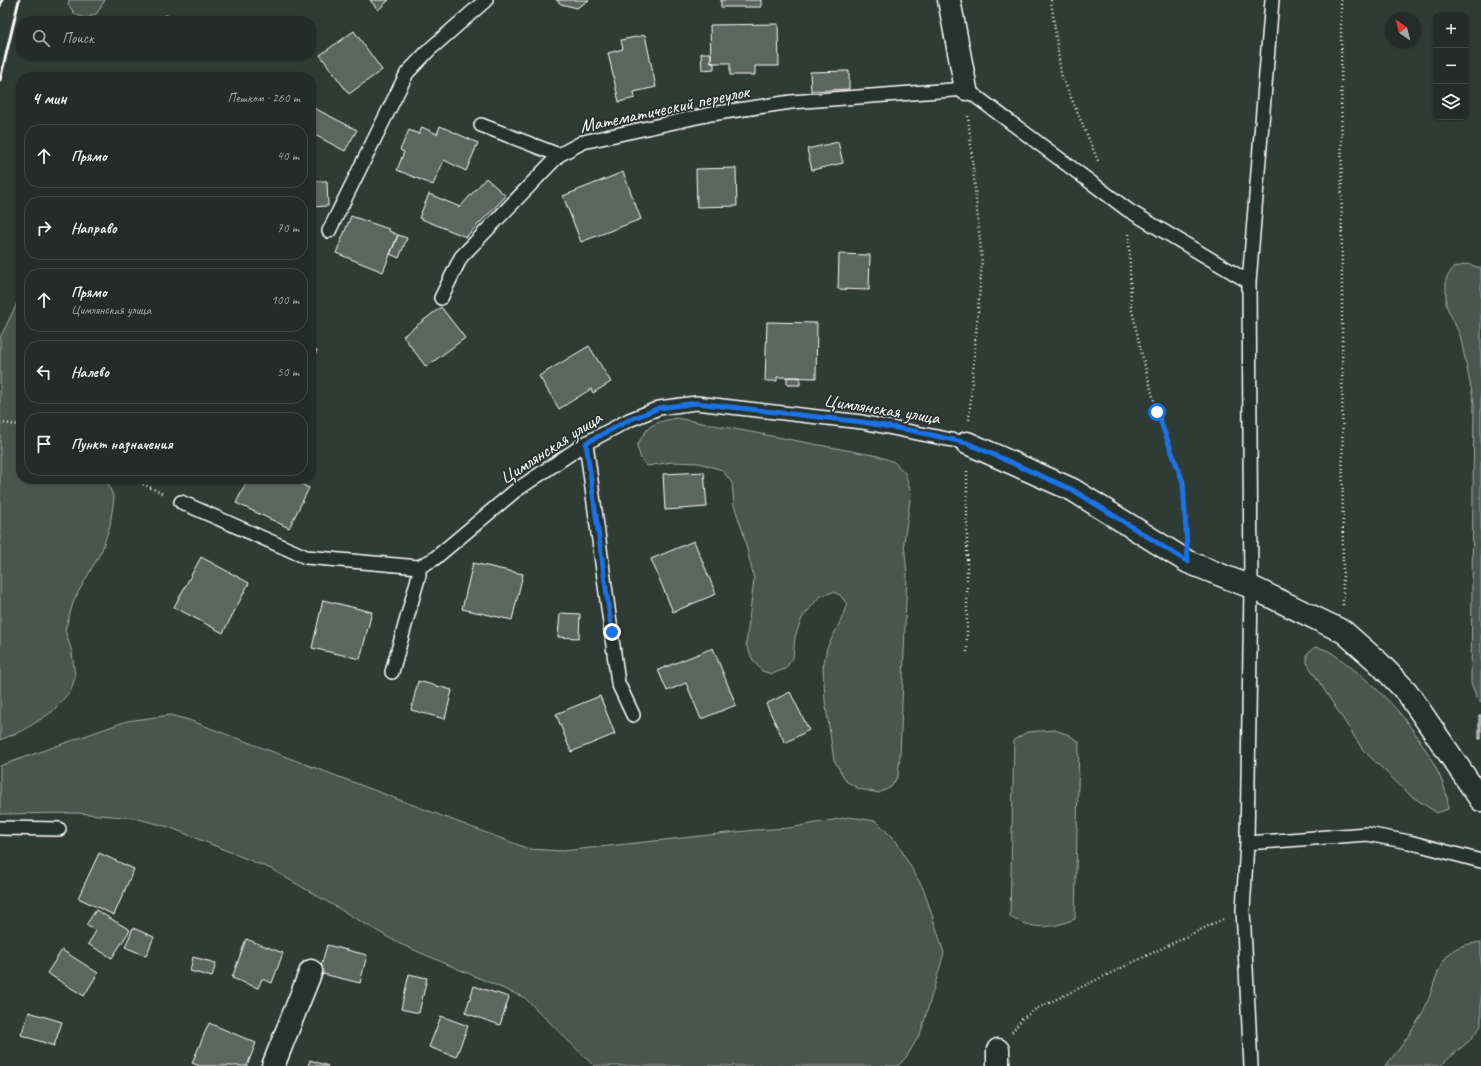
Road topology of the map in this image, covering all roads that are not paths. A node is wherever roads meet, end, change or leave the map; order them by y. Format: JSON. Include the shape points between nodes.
{"nodes":[{"id":1,"x":486,"y":0,"type":"edge"},
{"id":2,"x":949,"y":0,"type":"edge"},
{"id":3,"x":1272,"y":0,"type":"edge"},
{"id":4,"x":966,"y":89,"type":"junction"},
{"id":5,"x":481,"y":125,"type":"dead end"},
{"id":6,"x":559,"y":155,"type":"junction"},
{"id":7,"x":330,"y":231,"type":"dead end"},
{"id":8,"x":1249,"y":282,"type":"junction"},
{"id":9,"x":441,"y":298,"type":"dead end"},
{"id":10,"x":586,"y":443,"type":"junction"},
{"id":11,"x":967,"y":443,"type":"joint"},
{"id":12,"x":181,"y":502,"type":"road end"},
{"id":13,"x":419,"y":566,"type":"junction"},
{"id":14,"x":1251,"y":587,"type":"junction"},
{"id":15,"x":392,"y":672,"type":"dead end"},
{"id":16,"x":633,"y":715,"type":"dead end"},
{"id":17,"x":1481,"y":800,"type":"edge"},
{"id":18,"x":0,"y":828,"type":"edge"},
{"id":19,"x":59,"y":829,"type":"dead end"},
{"id":20,"x":1247,"y":843,"type":"junction"},
{"id":21,"x":1481,"y":861,"type":"edge"},
{"id":22,"x":311,"y":972,"type":"dead end"},
{"id":23,"x":273,"y":1066,"type":"edge"},
{"id":24,"x":1251,"y":1066,"type":"edge"}],
"edges":[{"from":1,"to":7,"type":"lane","via":[[407,73]]},
{"from":2,"to":4,"type":"street"},
{"from":3,"to":8,"type":"lane"},
{"from":4,"to":6,"type":"lane","name":"Математический переулок","via":[[791,102],[711,114],[582,142]]},
{"from":4,"to":8,"type":"lane","via":[[1128,210]]},
{"from":5,"to":6,"type":"lane"},
{"from":6,"to":9,"type":"lane","name":"Математический переулок","via":[[461,257]]},
{"from":8,"to":14,"type":"lane"},
{"from":10,"to":11,"type":"lane","name":"Цимлянская улица","via":[[629,420],[659,408],[696,403],[862,422]]},
{"from":10,"to":13,"type":"lane","name":"Цимлянская улица","via":[[515,491],[434,559]]},
{"from":10,"to":16,"type":"lane","via":[[618,683]]},
{"from":11,"to":14,"type":"street","via":[[1073,490],[1188,562]]},
{"from":12,"to":13,"type":"lane","via":[[306,557]]},
{"from":13,"to":15,"type":"lane","via":[[419,575]]},
{"from":14,"to":17,"type":"street","via":[[1344,632],[1378,662],[1407,692]]},
{"from":14,"to":20,"type":"lane"},
{"from":18,"to":19,"type":"lane"},
{"from":20,"to":21,"type":"lane","via":[[1367,834]]},
{"from":20,"to":24,"type":"lane","via":[[1244,910]]},
{"from":22,"to":23,"type":"street"}]}
